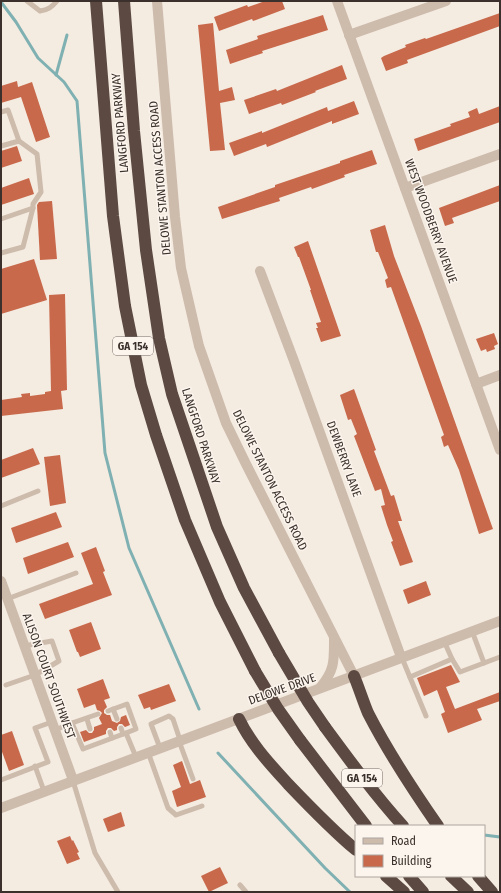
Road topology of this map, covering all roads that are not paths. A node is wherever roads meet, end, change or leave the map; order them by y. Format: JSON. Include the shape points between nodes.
{"nodes":[{"id":1,"x":27,"y":1,"type":"edge"},
{"id":2,"x":57,"y":1,"type":"edge"},
{"id":3,"x":96,"y":1,"type":"edge"},
{"id":4,"x":124,"y":1,"type":"edge"},
{"id":5,"x":157,"y":1,"type":"edge"},
{"id":6,"x":337,"y":1,"type":"edge"},
{"id":7,"x":446,"y":1,"type":"edge"},
{"id":8,"x":350,"y":35,"type":"junction"},
{"id":9,"x":1,"y":112,"type":"edge"},
{"id":10,"x":19,"y":141,"type":"junction"},
{"id":11,"x":1,"y":146,"type":"edge"},
{"id":12,"x":500,"y":154,"type":"edge"},
{"id":13,"x":405,"y":188,"type":"junction"},
{"id":14,"x":33,"y":208,"type":"junction"},
{"id":15,"x":1,"y":219,"type":"edge"},
{"id":16,"x":1,"y":253,"type":"edge"},
{"id":17,"x":260,"y":271,"type":"dead end"},
{"id":18,"x":500,"y":375,"type":"edge"},
{"id":19,"x":476,"y":384,"type":"junction"},
{"id":20,"x":500,"y":450,"type":"edge"},
{"id":21,"x":38,"y":491,"type":"dead end"},
{"id":22,"x":1,"y":506,"type":"edge"},
{"id":23,"x":76,"y":573,"type":"dead end"},
{"id":24,"x":1,"y":581,"type":"edge"},
{"id":25,"x":7,"y":599,"type":"junction"},
{"id":26,"x":500,"y":621,"type":"edge"},
{"id":27,"x":472,"y":631,"type":"junction"},
{"id":28,"x":334,"y":637,"type":"junction"},
{"id":29,"x":444,"y":641,"type":"junction"},
{"id":30,"x":24,"y":646,"type":"junction"},
{"id":31,"x":401,"y":657,"type":"junction"},
{"id":32,"x":500,"y":658,"type":"edge"},
{"id":33,"x":452,"y":659,"type":"junction"},
{"id":34,"x":484,"y":663,"type":"junction"},
{"id":35,"x":35,"y":675,"type":"junction"},
{"id":36,"x":354,"y":676,"type":"junction"},
{"id":37,"x":410,"y":677,"type":"junction"},
{"id":38,"x":6,"y":685,"type":"dead end"},
{"id":39,"x":320,"y":688,"type":"junction"},
{"id":40,"x":98,"y":714,"type":"dead end"},
{"id":41,"x":426,"y":716,"type":"dead end"},
{"id":42,"x":86,"y":718,"type":"junction"},
{"id":43,"x":117,"y":719,"type":"dead end"},
{"id":44,"x":239,"y":719,"type":"junction"},
{"id":45,"x":72,"y":723,"type":"junction"},
{"id":46,"x":53,"y":726,"type":"junction"},
{"id":47,"x":121,"y":728,"type":"dead end"},
{"id":48,"x":90,"y":729,"type":"dead end"},
{"id":49,"x":110,"y":732,"type":"dead end"},
{"id":50,"x":124,"y":734,"type":"junction"},
{"id":51,"x":112,"y":738,"type":"junction"},
{"id":52,"x":180,"y":740,"type":"junction"},
{"id":53,"x":160,"y":748,"type":"junction"},
{"id":54,"x":148,"y":752,"type":"junction"},
{"id":55,"x":136,"y":757,"type":"junction"},
{"id":56,"x":36,"y":766,"type":"junction"},
{"id":57,"x":193,"y":779,"type":"dead end"},
{"id":58,"x":1,"y":780,"type":"edge"},
{"id":59,"x":72,"y":780,"type":"junction"},
{"id":60,"x":44,"y":791,"type":"junction"},
{"id":61,"x":2,"y":806,"type":"edge"},
{"id":62,"x":202,"y":806,"type":"dead end"},
{"id":63,"x":365,"y":825,"type":"edge"},
{"id":64,"x":402,"y":825,"type":"edge"},
{"id":65,"x":437,"y":825,"type":"edge"},
{"id":66,"x":355,"y":849,"type":"edge"},
{"id":67,"x":387,"y":877,"type":"edge"},
{"id":68,"x":410,"y":877,"type":"edge"},
{"id":69,"x":452,"y":877,"type":"edge"},
{"id":70,"x":479,"y":877,"type":"edge"},
{"id":71,"x":240,"y":885,"type":"dead end"},
{"id":72,"x":118,"y":892,"type":"edge"},
{"id":73,"x":246,"y":892,"type":"edge"},
{"id":74,"x":404,"y":892,"type":"edge"},
{"id":75,"x":423,"y":892,"type":"edge"},
{"id":76,"x":468,"y":892,"type":"edge"},
{"id":77,"x":492,"y":892,"type":"edge"}],
"edges":[{"from":1,"to":2,"type":"lane","via":[[40,11],[51,8]]},
{"from":3,"to":63,"type":"highway","name":"LANGFORD PARKWAY","number":"GA 154","bridge":true,"via":[[113,216],[125,306],[141,385],[156,435],[185,520],[220,602],[256,671],[278,709]]},
{"from":4,"to":64,"type":"highway","name":"LANGFORD PARKWAY","number":"GA 154","bridge":true,"via":[[146,250],[159,338],[172,394],[217,527],[244,588],[279,653],[325,727],[359,774]]},
{"from":5,"to":28,"type":"street","name":"DELOWE STANTON ACCESS ROAD","via":[[175,217],[182,268],[199,346],[230,430]]},
{"from":6,"to":8,"type":"street","name":"WEST WOODBERRY AVENUE"},
{"from":7,"to":8,"type":"street"},
{"from":8,"to":13,"type":"street","name":"WEST WOODBERRY AVENUE"},
{"from":9,"to":10,"type":"lane","via":[[8,110]]},
{"from":10,"to":11,"type":"lane"},
{"from":10,"to":14,"type":"lane","via":[[36,154],[41,192]]},
{"from":12,"to":13,"type":"street"},
{"from":13,"to":19,"type":"street","name":"WEST WOODBERRY AVENUE"},
{"from":14,"to":15,"type":"lane"},
{"from":14,"to":16,"type":"lane","via":[[23,247]]},
{"from":17,"to":31,"type":"street","name":"DEWBERRY LANE"},
{"from":18,"to":19,"type":"street"},
{"from":19,"to":20,"type":"street","name":"WEST WOODBERRY AVENUE"},
{"from":21,"to":22,"type":"lane"},
{"from":23,"to":25,"type":"lane"},
{"from":24,"to":25,"type":"street","name":"ALISON COURT SOUTHWEST"},
{"from":25,"to":30,"type":"street","name":"ALISON COURT SOUTHWEST"},
{"from":26,"to":27,"type":"street","name":"DELOWE DRIVE"},
{"from":27,"to":29,"type":"street","name":"DELOWE DRIVE"},
{"from":27,"to":34,"type":"lane"},
{"from":28,"to":36,"type":"street","name":"DELOWE STANTON ACCESS ROAD"},
{"from":28,"to":39,"type":"street","via":[[332,672]]},
{"from":29,"to":31,"type":"street","name":"DELOWE DRIVE"},
{"from":29,"to":33,"type":"lane"},
{"from":30,"to":35,"type":"street","name":"ALISON COURT SOUTHWEST"},
{"from":30,"to":35,"type":"lane","via":[[52,641],[59,661]]},
{"from":31,"to":36,"type":"street","name":"DELOWE DRIVE"},
{"from":31,"to":37,"type":"lane"},
{"from":32,"to":34,"type":"lane"},
{"from":33,"to":34,"type":"lane","via":[[460,672]]},
{"from":33,"to":37,"type":"lane"},
{"from":35,"to":38,"type":"lane"},
{"from":35,"to":46,"type":"street","name":"ALISON COURT SOUTHWEST"},
{"from":36,"to":39,"type":"street","name":"DELOWE DRIVE"},
{"from":36,"to":65,"type":"highway","via":[[368,712],[385,743]]},
{"from":37,"to":41,"type":"lane"},
{"from":39,"to":44,"type":"street","name":"DELOWE DRIVE"},
{"from":40,"to":42,"type":"lane"},
{"from":42,"to":45,"type":"lane"},
{"from":42,"to":48,"type":"lane"},
{"from":43,"to":50,"type":"lane","via":[[111,710],[127,704],[136,729]]},
{"from":44,"to":52,"type":"street","name":"DELOWE DRIVE"},
{"from":44,"to":66,"type":"highway","via":[[246,734],[266,760],[307,804]]},
{"from":45,"to":46,"type":"lane"},
{"from":45,"to":51,"type":"lane","via":[[83,748],[95,741]]},
{"from":46,"to":56,"type":"lane","via":[[36,728],[48,762]]},
{"from":46,"to":59,"type":"street","name":"ALISON COURT SOUTHWEST"},
{"from":47,"to":50,"type":"lane"},
{"from":49,"to":51,"type":"lane"},
{"from":50,"to":51,"type":"lane"},
{"from":50,"to":55,"type":"lane"},
{"from":52,"to":53,"type":"street","name":"DELOWE DRIVE"},
{"from":52,"to":53,"type":"lane","via":[[173,719],[169,716],[151,724]]},
{"from":52,"to":57,"type":"lane"},
{"from":53,"to":54,"type":"street","name":"DELOWE DRIVE"},
{"from":54,"to":55,"type":"street","name":"DELOWE DRIVE"},
{"from":54,"to":62,"type":"lane","via":[[168,808],[176,816]]},
{"from":55,"to":59,"type":"street","name":"DELOWE DRIVE"},
{"from":56,"to":58,"type":"lane"},
{"from":56,"to":60,"type":"lane"},
{"from":59,"to":60,"type":"street","name":"DELOWE DRIVE"},
{"from":59,"to":72,"type":"lane","via":[[95,853]]},
{"from":60,"to":61,"type":"street","name":"DELOWE DRIVE"},
{"from":67,"to":74,"type":"highway"},
{"from":68,"to":75,"type":"highway"},
{"from":69,"to":76,"type":"highway"},
{"from":70,"to":77,"type":"highway"},
{"from":71,"to":73,"type":"lane"}]}
